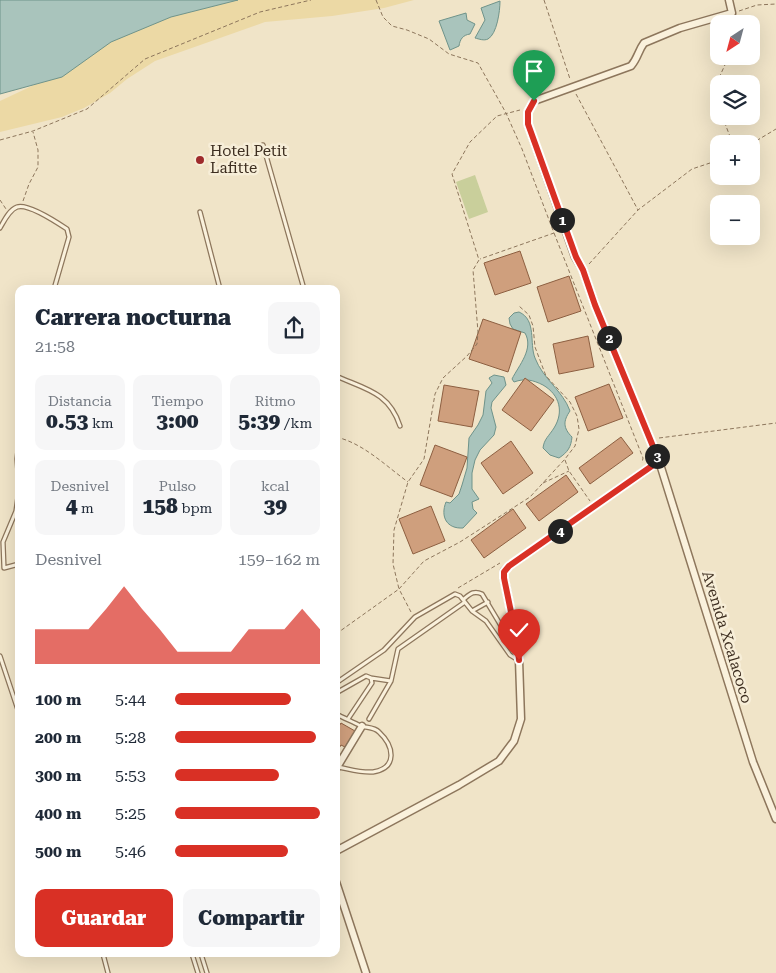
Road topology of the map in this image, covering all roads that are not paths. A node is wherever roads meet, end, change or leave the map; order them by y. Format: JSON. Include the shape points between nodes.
{"nodes":[{"id":1,"x":729,"y":0,"type":"edge"},
{"id":2,"x":262,"y":145,"type":"dead end"},
{"id":3,"x":200,"y":212,"type":"dead end"},
{"id":4,"x":0,"y":228,"type":"edge"},
{"id":5,"x":55,"y":285,"type":"edge"},
{"id":6,"x":219,"y":285,"type":"edge"},
{"id":7,"x":303,"y":285,"type":"edge"},
{"id":8,"x":340,"y":378,"type":"edge"},
{"id":9,"x":400,"y":426,"type":"dead end"},
{"id":10,"x":659,"y":461,"type":"junction"},
{"id":11,"x":15,"y":513,"type":"edge"},
{"id":12,"x":15,"y":565,"type":"edge"},
{"id":13,"x":2,"y":568,"type":"edge"},
{"id":14,"x":465,"y":600,"type":"junction"},
{"id":15,"x":488,"y":602,"type":"junction"},
{"id":16,"x":472,"y":611,"type":"junction"},
{"id":17,"x":517,"y":641,"type":"junction"},
{"id":18,"x":0,"y":656,"type":"edge"},
{"id":19,"x":519,"y":660,"type":"junction"},
{"id":20,"x":371,"y":678,"type":"junction"},
{"id":21,"x":340,"y":680,"type":"edge"},
{"id":22,"x":391,"y":681,"type":"junction"},
{"id":23,"x":340,"y":691,"type":"edge"},
{"id":24,"x":15,"y":701,"type":"edge"},
{"id":25,"x":340,"y":716,"type":"edge"},
{"id":26,"x":348,"y":719,"type":"junction"},
{"id":27,"x":369,"y":719,"type":"dead end"},
{"id":28,"x":362,"y":726,"type":"junction"},
{"id":29,"x":340,"y":763,"type":"edge"},
{"id":30,"x":340,"y":768,"type":"edge"},
{"id":31,"x":776,"y":819,"type":"edge"},
{"id":32,"x":340,"y":850,"type":"edge"},
{"id":33,"x":340,"y":894,"type":"edge"},
{"id":34,"x":104,"y":957,"type":"edge"},
{"id":35,"x":193,"y":957,"type":"edge"},
{"id":36,"x":202,"y":957,"type":"edge"},
{"id":37,"x":108,"y":973,"type":"edge"},
{"id":38,"x":198,"y":973,"type":"edge"},
{"id":39,"x":207,"y":973,"type":"edge"},
{"id":40,"x":366,"y":973,"type":"edge"}],
"edges":[{"from":1,"to":10,"type":"street","name":"Avenida Xcalacoco","via":[[732,13],[644,42],[638,59],[631,66],[534,101],[528,112],[528,124],[576,257]]},
{"from":2,"to":7,"type":"lane"},
{"from":3,"to":6,"type":"lane"},
{"from":4,"to":5,"type":"lane","via":[[9,213],[22,206],[42,213],[67,229],[69,237]]},
{"from":8,"to":9,"type":"lane","via":[[377,393],[395,412]]},
{"from":10,"to":17,"type":"street","via":[[504,572]]},
{"from":10,"to":31,"type":"street","name":"Avenida Xcalacoco","via":[[753,762]]},
{"from":11,"to":13,"type":"lane","via":[[3,542]]},
{"from":12,"to":13,"type":"lane"},
{"from":14,"to":15,"type":"lane","via":[[477,592]]},
{"from":14,"to":16,"type":"lane"},
{"from":14,"to":21,"type":"lane","via":[[455,594],[415,618],[384,650]]},
{"from":14,"to":22,"type":"lane","via":[[398,649]]},
{"from":15,"to":16,"type":"lane"},
{"from":15,"to":17,"type":"lane","via":[[506,634]]},
{"from":16,"to":19,"type":"lane","via":[[486,621],[510,655]]},
{"from":17,"to":19,"type":"street"},
{"from":18,"to":24,"type":"lane"},
{"from":19,"to":32,"type":"street","via":[[520,719],[514,741],[499,761]]},
{"from":20,"to":22,"type":"lane"},
{"from":20,"to":23,"type":"lane","via":[[366,676]]},
{"from":20,"to":26,"type":"lane","via":[[372,683]]},
{"from":22,"to":27,"type":"lane"},
{"from":25,"to":26,"type":"lane"},
{"from":26,"to":28,"type":"lane"},
{"from":28,"to":29,"type":"street"},
{"from":28,"to":30,"type":"lane","via":[[380,732],[391,748],[392,757],[380,770],[371,772]]},
{"from":33,"to":40,"type":"street"},
{"from":34,"to":37,"type":"lane"},
{"from":35,"to":38,"type":"lane"},
{"from":36,"to":39,"type":"lane"}]}
